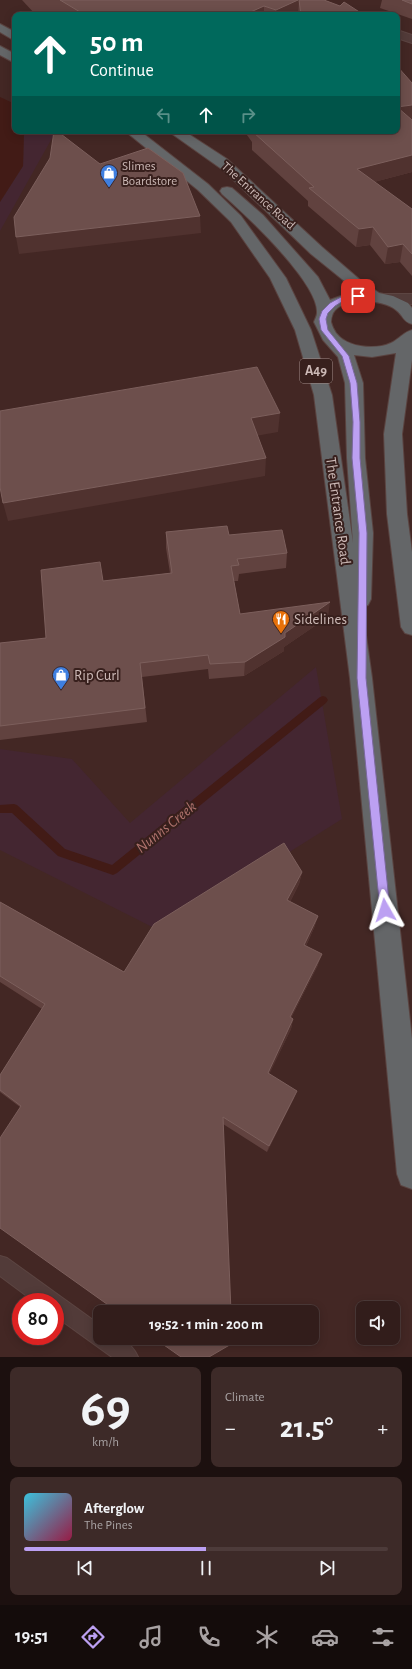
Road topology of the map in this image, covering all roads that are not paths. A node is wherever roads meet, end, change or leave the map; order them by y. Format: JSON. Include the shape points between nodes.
{"nodes":[{"id":1,"x":0,"y":26,"type":"edge"},
{"id":2,"x":12,"y":35,"type":"edge"},
{"id":3,"x":400,"y":35,"type":"edge"},
{"id":4,"x":412,"y":39,"type":"edge"},
{"id":5,"x":0,"y":50,"type":"edge"},
{"id":6,"x":12,"y":57,"type":"edge"},
{"id":7,"x":136,"y":134,"type":"edge"},
{"id":8,"x":137,"y":134,"type":"edge"},
{"id":9,"x":180,"y":134,"type":"edge"},
{"id":10,"x":379,"y":298,"type":"junction"},
{"id":11,"x":412,"y":299,"type":"edge"},
{"id":12,"x":325,"y":312,"type":"junction"},
{"id":13,"x":412,"y":319,"type":"edge"},
{"id":14,"x":409,"y":339,"type":"edge"},
{"id":15,"x":333,"y":340,"type":"junction"},
{"id":16,"x":412,"y":627,"type":"edge"},
{"id":17,"x":361,"y":678,"type":"junction"},
{"id":18,"x":412,"y":1174,"type":"edge"},
{"id":19,"x":0,"y":1265,"type":"edge"},
{"id":20,"x":39,"y":1293,"type":"edge"},
{"id":21,"x":64,"y":1310,"type":"edge"},
{"id":22,"x":93,"y":1331,"type":"edge"},
{"id":23,"x":112,"y":1345,"type":"edge"},
{"id":24,"x":128,"y":1357,"type":"edge"}],
"edges":[{"from":1,"to":2,"type":"highway"},
{"from":3,"to":4,"type":"street"},
{"from":5,"to":6,"type":"highway"},
{"from":7,"to":17,"type":"highway","name":"The Entrance Road","number":"A49","via":[[203,187],[236,219],[278,278],[304,330],[323,395]]},
{"from":8,"to":12,"type":"highway","number":"A49","via":[[188,162],[258,218],[312,280],[322,298]]},
{"from":9,"to":10,"type":"highway","name":"The Entrance Road","via":[[227,166],[332,265]]},
{"from":10,"to":11,"type":"street"},
{"from":10,"to":12,"type":"highway","via":[[358,296],[344,299],[333,304]]},
{"from":10,"to":13,"type":"highway","name":"The Entrance Road","via":[[400,305]]},
{"from":12,"to":15,"type":"highway","number":"A49","via":[[322,319],[325,330]]},
{"from":14,"to":15,"type":"highway","number":"A49","via":[[395,349],[380,352],[362,352],[346,348]]},
{"from":14,"to":16,"type":"highway","number":"A49","via":[[393,434],[396,514]]},
{"from":15,"to":17,"type":"highway","number":"A49","via":[[346,356],[354,383],[356,458],[363,533]]},
{"from":17,"to":18,"type":"highway","name":"The Entrance Road","number":"A49"},
{"from":19,"to":20,"type":"lane"},
{"from":21,"to":22,"type":"lane"},
{"from":23,"to":24,"type":"lane"}]}
